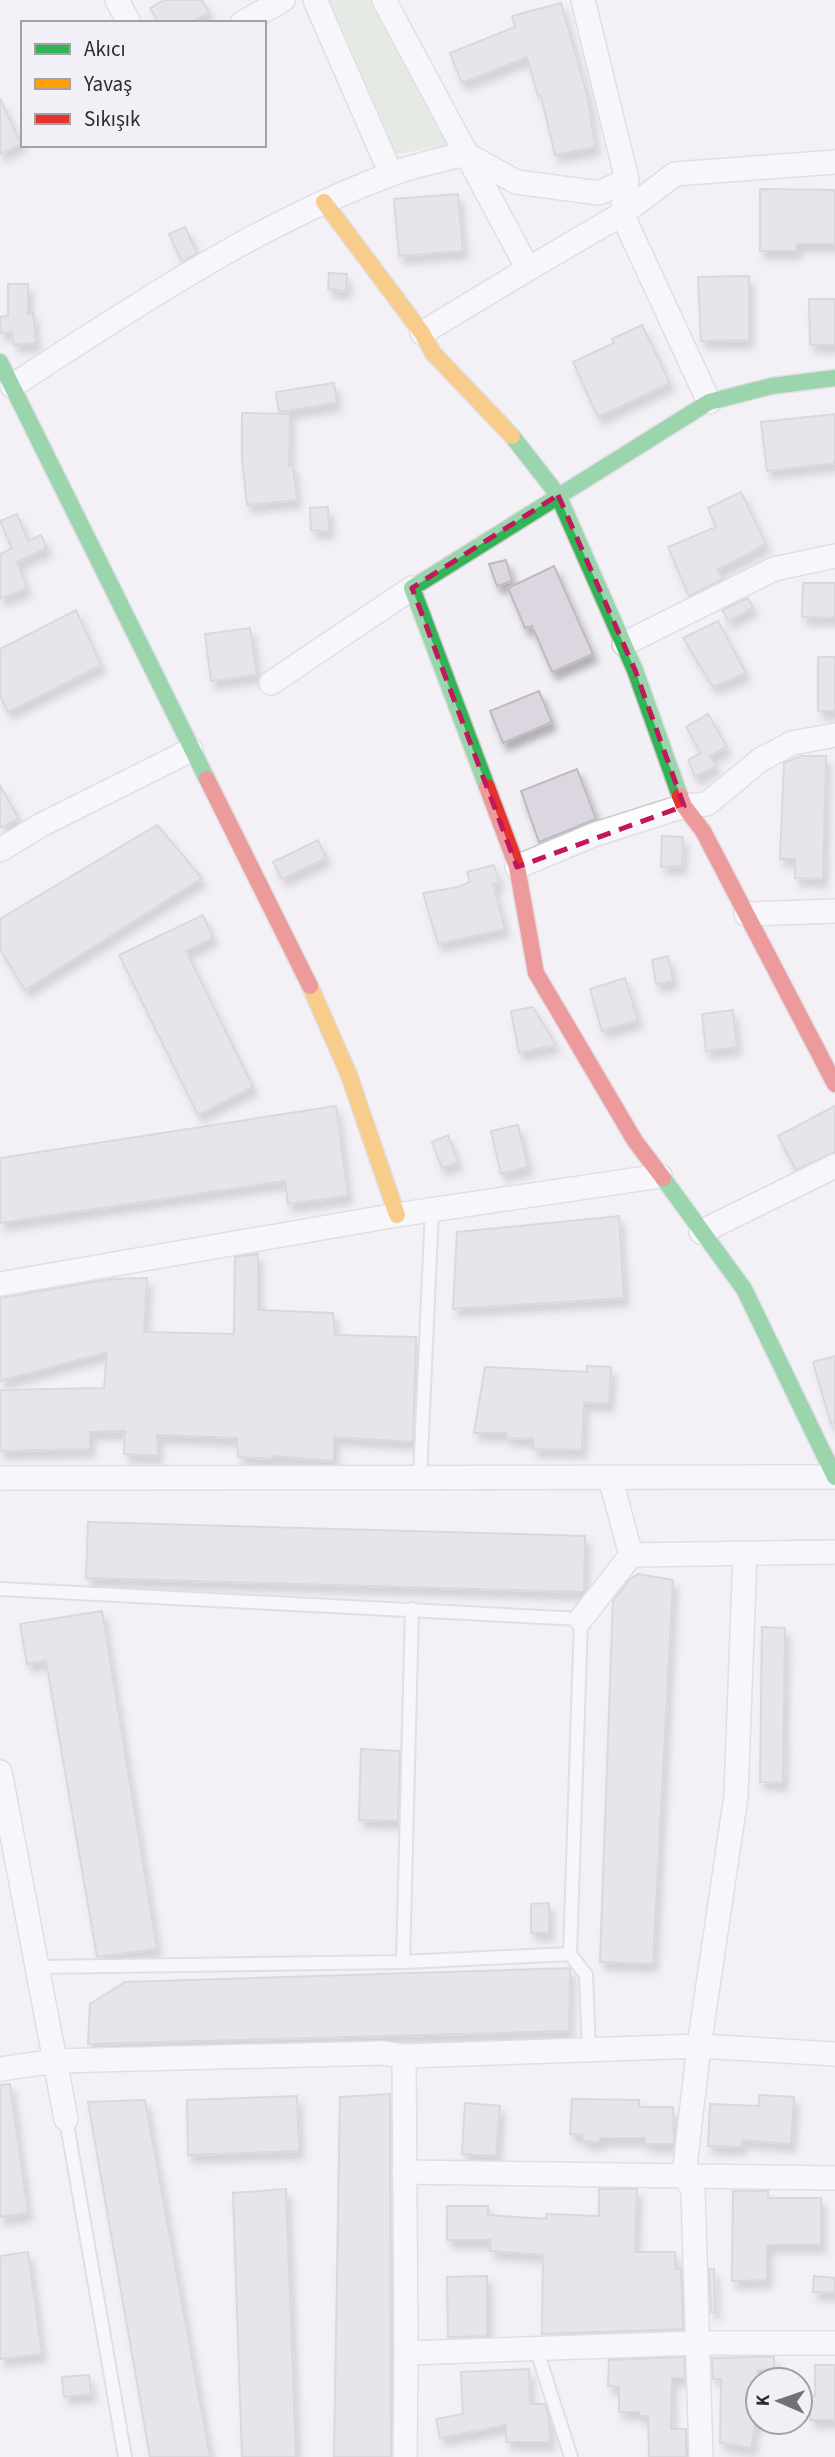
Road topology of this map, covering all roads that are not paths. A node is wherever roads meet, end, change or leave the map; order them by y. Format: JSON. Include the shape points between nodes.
{"nodes":[{"id":1,"x":117,"y":0,"type":"edge"},
{"id":2,"x":283,"y":0,"type":"edge"},
{"id":3,"x":315,"y":0,"type":"edge"},
{"id":4,"x":384,"y":0,"type":"edge"},
{"id":5,"x":583,"y":0,"type":"edge"},
{"id":6,"x":128,"y":21,"type":"edge"},
{"id":7,"x":246,"y":21,"type":"edge"},
{"id":8,"x":466,"y":153,"type":"junction"},
{"id":9,"x":835,"y":162,"type":"edge"},
{"id":10,"x":391,"y":174,"type":"junction"},
{"id":11,"x":627,"y":180,"type":"junction"},
{"id":12,"x":324,"y":202,"type":"junction"},
{"id":13,"x":622,"y":214,"type":"junction"},
{"id":14,"x":528,"y":268,"type":"junction"},
{"id":15,"x":422,"y":333,"type":"junction"},
{"id":16,"x":0,"y":362,"type":"edge"},
{"id":17,"x":835,"y":377,"type":"edge"},
{"id":18,"x":12,"y":386,"type":"junction"},
{"id":19,"x":709,"y":402,"type":"junction"},
{"id":20,"x":558,"y":495,"type":"junction"},
{"id":21,"x":835,"y":556,"type":"edge"},
{"id":22,"x":412,"y":588,"type":"junction"},
{"id":23,"x":624,"y":644,"type":"junction"},
{"id":24,"x":271,"y":683,"type":"dead end"},
{"id":25,"x":835,"y":734,"type":"edge"},
{"id":26,"x":191,"y":750,"type":"junction"},
{"id":27,"x":684,"y":806,"type":"junction"},
{"id":28,"x":0,"y":850,"type":"edge"},
{"id":29,"x":517,"y":867,"type":"junction"},
{"id":30,"x":835,"y":911,"type":"edge"},
{"id":31,"x":746,"y":914,"type":"junction"},
{"id":32,"x":835,"y":1084,"type":"edge"},
{"id":33,"x":835,"y":1166,"type":"edge"},
{"id":34,"x":660,"y":1176,"type":"junction"},
{"id":35,"x":432,"y":1209,"type":"junction"},
{"id":36,"x":397,"y":1214,"type":"junction"},
{"id":37,"x":701,"y":1232,"type":"junction"},
{"id":38,"x":0,"y":1284,"type":"edge"},
{"id":39,"x":420,"y":1477,"type":"junction"},
{"id":40,"x":610,"y":1477,"type":"junction"},
{"id":41,"x":835,"y":1477,"type":"edge"},
{"id":42,"x":0,"y":1478,"type":"edge"},
{"id":43,"x":835,"y":1552,"type":"edge"},
{"id":44,"x":745,"y":1553,"type":"junction"},
{"id":45,"x":631,"y":1555,"type":"junction"},
{"id":46,"x":0,"y":1589,"type":"edge"},
{"id":47,"x":412,"y":1609,"type":"junction"},
{"id":48,"x":581,"y":1619,"type":"junction"},
{"id":49,"x":0,"y":1772,"type":"edge"},
{"id":50,"x":570,"y":1954,"type":"junction"},
{"id":51,"x":403,"y":1962,"type":"junction"},
{"id":52,"x":39,"y":1967,"type":"junction"},
{"id":53,"x":699,"y":2046,"type":"junction"},
{"id":54,"x":589,"y":2050,"type":"junction"},
{"id":55,"x":835,"y":2054,"type":"edge"},
{"id":56,"x":404,"y":2056,"type":"junction"},
{"id":57,"x":56,"y":2061,"type":"junction"},
{"id":58,"x":0,"y":2069,"type":"edge"},
{"id":59,"x":66,"y":2119,"type":"joint"},
{"id":60,"x":404,"y":2172,"type":"junction"},
{"id":61,"x":684,"y":2175,"type":"junction"},
{"id":62,"x":835,"y":2178,"type":"edge"},
{"id":63,"x":697,"y":2343,"type":"junction"},
{"id":64,"x":835,"y":2343,"type":"edge"},
{"id":65,"x":537,"y":2351,"type":"junction"},
{"id":66,"x":406,"y":2353,"type":"junction"},
{"id":67,"x":125,"y":2457,"type":"edge"},
{"id":68,"x":405,"y":2457,"type":"edge"},
{"id":69,"x":571,"y":2457,"type":"edge"},
{"id":70,"x":701,"y":2457,"type":"edge"}],
"edges":[{"from":1,"to":6,"type":"street"},
{"from":2,"to":7,"type":"street"},
{"from":3,"to":10,"type":"street"},
{"from":4,"to":8,"type":"street"},
{"from":5,"to":11,"type":"street"},
{"from":8,"to":10,"type":"street"},
{"from":8,"to":11,"type":"street","via":[[516,182],[599,193]]},
{"from":8,"to":14,"type":"street"},
{"from":9,"to":13,"type":"street","via":[[675,174]]},
{"from":10,"to":12,"type":"street"},
{"from":11,"to":13,"type":"street"},
{"from":12,"to":15,"type":"street"},
{"from":12,"to":18,"type":"street","via":[[188,272]]},
{"from":13,"to":14,"type":"street"},
{"from":13,"to":19,"type":"street"},
{"from":14,"to":15,"type":"street"},
{"from":15,"to":20,"type":"street","via":[[433,353],[506,430]]},
{"from":16,"to":18,"type":"street"},
{"from":17,"to":19,"type":"street"},
{"from":18,"to":26,"type":"street"},
{"from":19,"to":20,"type":"street"},
{"from":20,"to":22,"type":"street"},
{"from":20,"to":23,"type":"street"},
{"from":21,"to":23,"type":"street","via":[[774,569]]},
{"from":22,"to":24,"type":"street"},
{"from":22,"to":29,"type":"street"},
{"from":23,"to":27,"type":"street"},
{"from":25,"to":27,"type":"street","via":[[792,743],[760,760],[707,804]]},
{"from":26,"to":28,"type":"street"},
{"from":26,"to":36,"type":"street","via":[[349,1074]]},
{"from":27,"to":29,"type":"street","via":[[593,835]]},
{"from":27,"to":31,"type":"street","via":[[703,831]]},
{"from":29,"to":34,"type":"street","via":[[536,973]]},
{"from":30,"to":31,"type":"street"},
{"from":31,"to":32,"type":"street"},
{"from":33,"to":37,"type":"street"},
{"from":34,"to":35,"type":"street"},
{"from":34,"to":37,"type":"street"},
{"from":35,"to":36,"type":"street"},
{"from":35,"to":39,"type":"lane"},
{"from":36,"to":38,"type":"street"},
{"from":37,"to":41,"type":"street","via":[[744,1289]]},
{"from":39,"to":40,"type":"street"},
{"from":39,"to":42,"type":"street"},
{"from":40,"to":41,"type":"street"},
{"from":40,"to":45,"type":"street"},
{"from":43,"to":44,"type":"street"},
{"from":44,"to":45,"type":"street"},
{"from":44,"to":53,"type":"street","via":[[736,1796]]},
{"from":45,"to":48,"type":"street"},
{"from":46,"to":47,"type":"lane"},
{"from":47,"to":48,"type":"lane"},
{"from":47,"to":51,"type":"lane"},
{"from":48,"to":50,"type":"lane"},
{"from":49,"to":52,"type":"street"},
{"from":50,"to":51,"type":"lane"},
{"from":50,"to":54,"type":"lane","via":[[586,1975]]},
{"from":51,"to":52,"type":"lane"},
{"from":52,"to":57,"type":"street"},
{"from":53,"to":54,"type":"street"},
{"from":53,"to":55,"type":"street"},
{"from":53,"to":61,"type":"street"},
{"from":54,"to":56,"type":"street"},
{"from":56,"to":57,"type":"street"},
{"from":56,"to":60,"type":"street"},
{"from":57,"to":58,"type":"street"},
{"from":57,"to":59,"type":"street"},
{"from":59,"to":67,"type":"lane"},
{"from":60,"to":61,"type":"street"},
{"from":60,"to":66,"type":"street"},
{"from":61,"to":62,"type":"street"},
{"from":61,"to":63,"type":"street","via":[[693,2191]]},
{"from":63,"to":64,"type":"street"},
{"from":63,"to":65,"type":"street"},
{"from":63,"to":70,"type":"street"},
{"from":65,"to":66,"type":"street"},
{"from":65,"to":69,"type":"lane"},
{"from":66,"to":68,"type":"street"}]}
